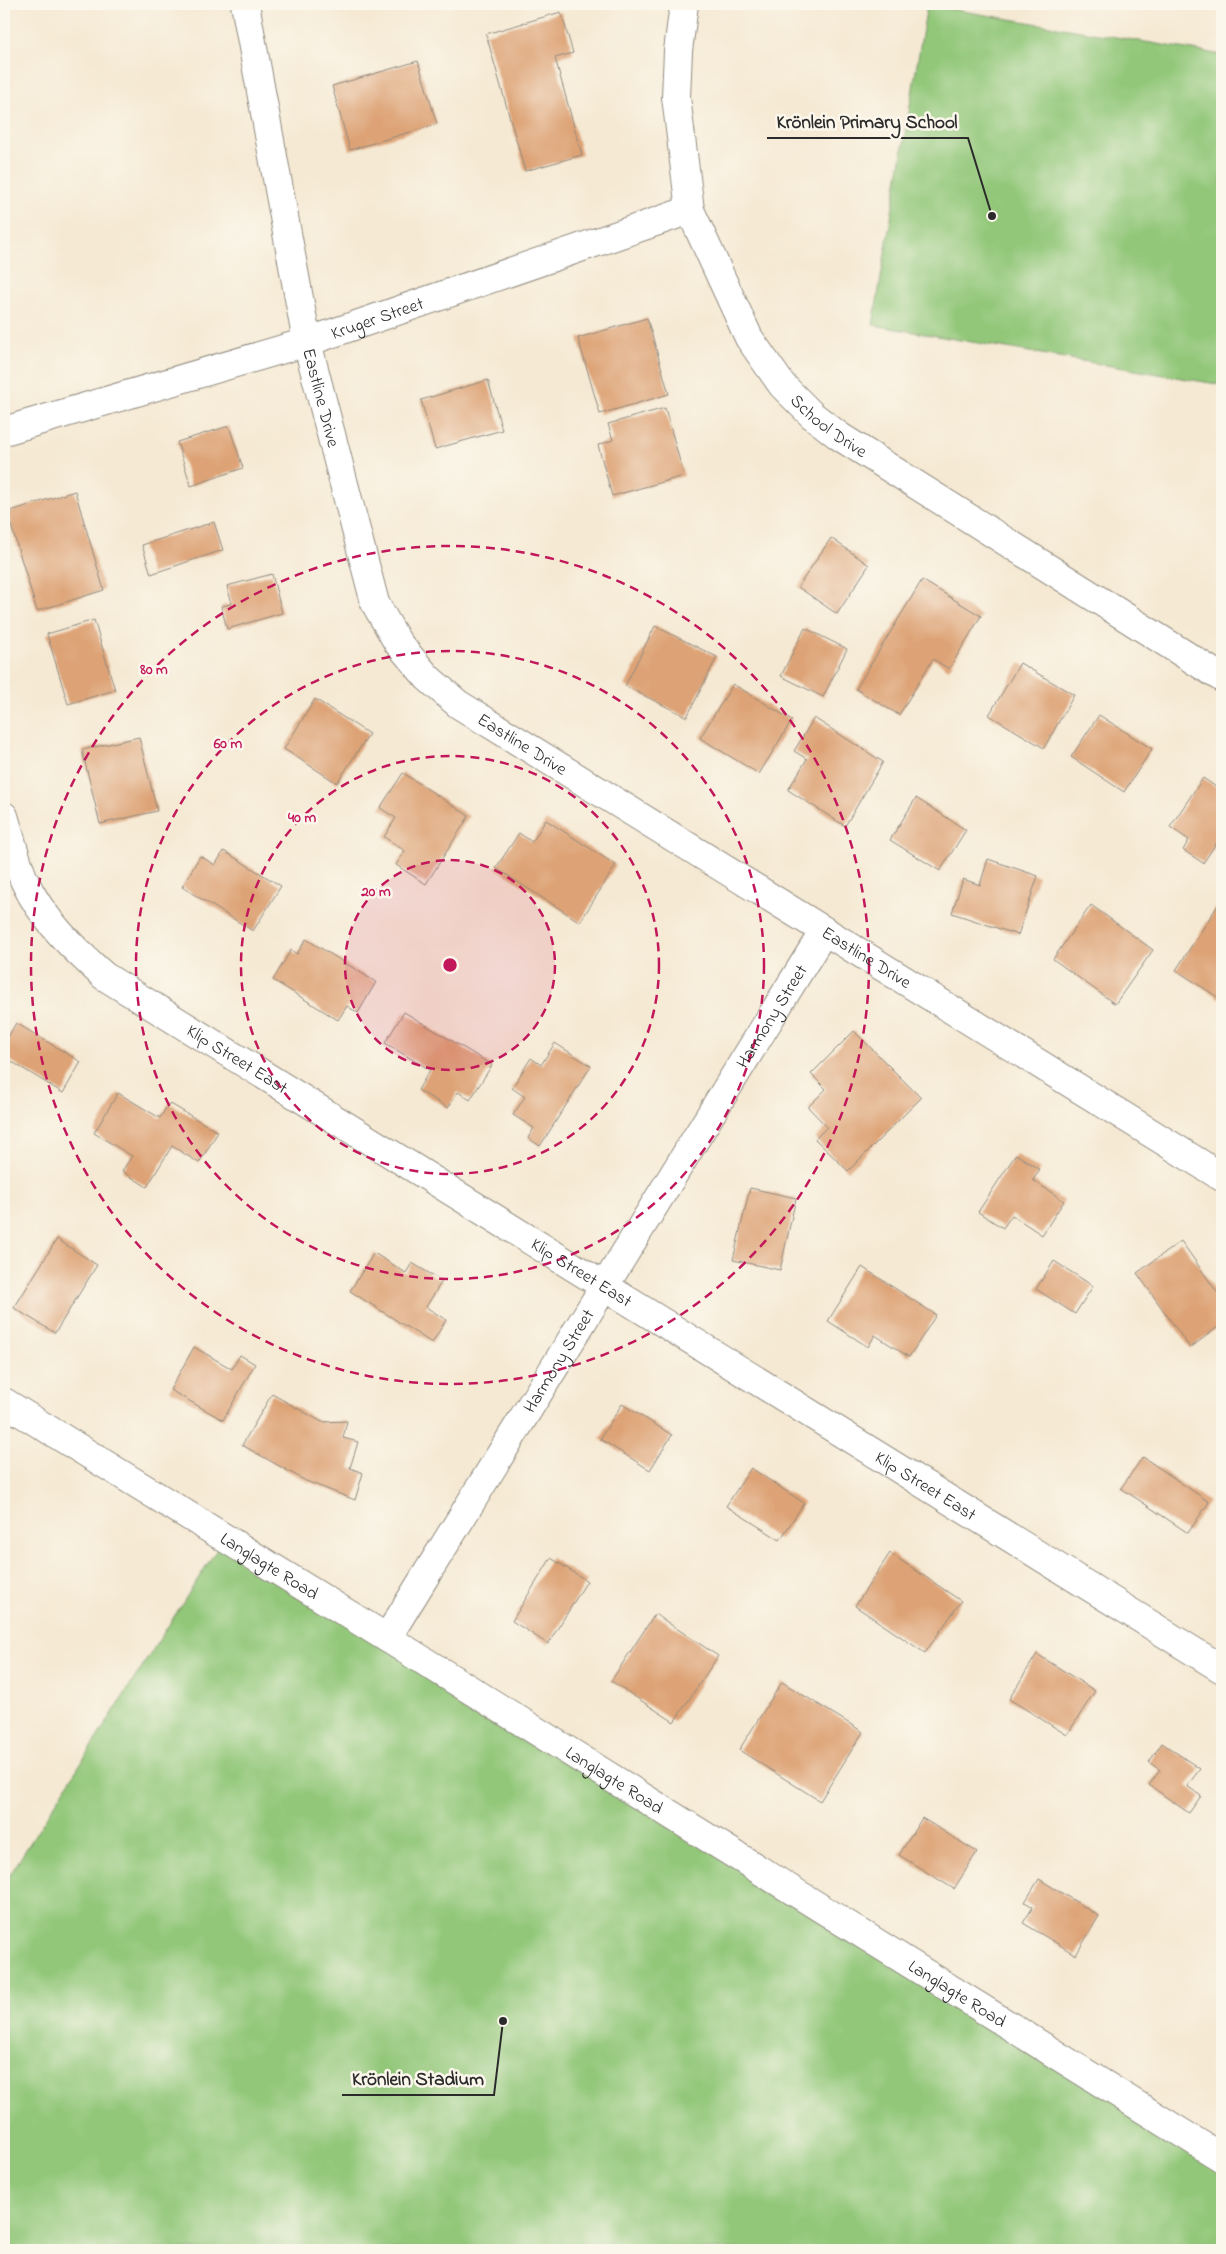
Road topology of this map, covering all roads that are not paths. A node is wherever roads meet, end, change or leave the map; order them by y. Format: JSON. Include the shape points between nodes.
{"nodes":[{"id":1,"x":244,"y":4,"type":"edge"},
{"id":2,"x":684,"y":4,"type":"edge"},
{"id":3,"x":690,"y":210,"type":"junction"},
{"id":4,"x":307,"y":342,"type":"junction"},
{"id":5,"x":4,"y":431,"type":"edge"},
{"id":6,"x":1222,"y":678,"type":"edge"},
{"id":7,"x":4,"y":816,"type":"edge"},
{"id":8,"x":824,"y":931,"type":"junction"},
{"id":9,"x":1222,"y":1177,"type":"edge"},
{"id":10,"x":604,"y":1285,"type":"junction"},
{"id":11,"x":4,"y":1402,"type":"edge"},
{"id":12,"x":387,"y":1638,"type":"junction"},
{"id":13,"x":1222,"y":1669,"type":"edge"},
{"id":14,"x":1222,"y":2158,"type":"edge"}],
"edges":[{"from":1,"to":4,"type":"street","name":"Eastline Drive"},
{"from":2,"to":3,"type":"street","name":"School Drive","via":[[676,97]]},
{"from":3,"to":4,"type":"street","name":"Kruger Street"},
{"from":3,"to":6,"type":"street","name":"School Drive","via":[[749,338],[782,386],[812,414],[847,441]]},
{"from":4,"to":5,"type":"street","name":"Kruger Street"},
{"from":4,"to":8,"type":"street","name":"Eastline Drive","via":[[375,603],[398,644],[428,678],[458,704]]},
{"from":7,"to":10,"type":"street","name":"Klip Street East","via":[[25,882],[71,947],[104,976]]},
{"from":8,"to":9,"type":"street","name":"Eastline Drive"},
{"from":8,"to":10,"type":"street","name":"Harmony Street"},
{"from":10,"to":12,"type":"street","name":"Harmony Street"},
{"from":10,"to":13,"type":"street","name":"Klip Street East"},
{"from":11,"to":12,"type":"street","name":"Langlagte Road"},
{"from":12,"to":14,"type":"street","name":"Langlagte Road"}]}
